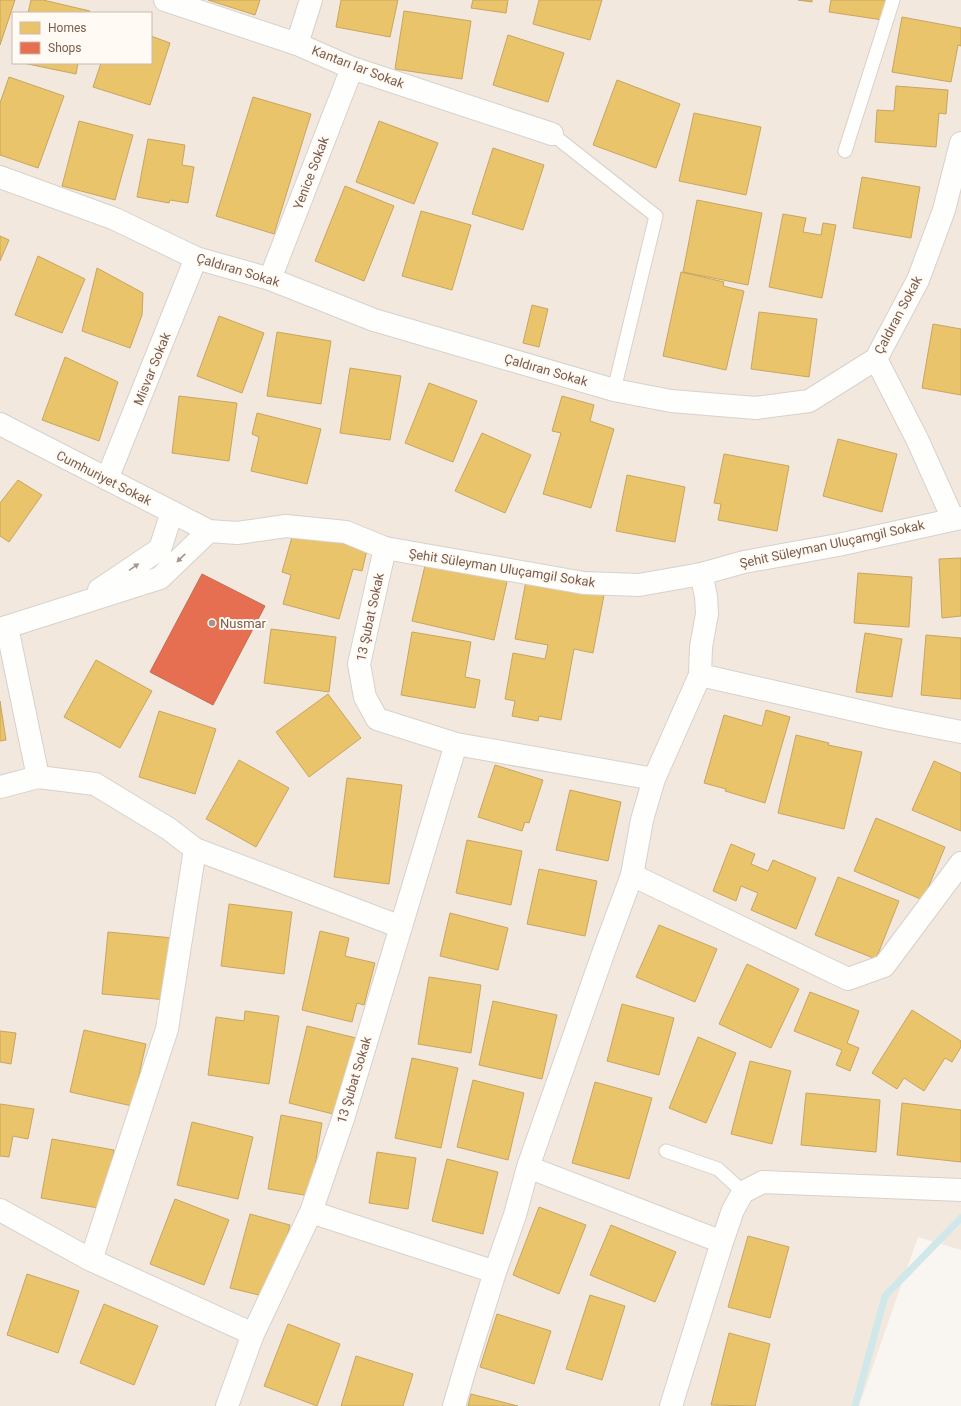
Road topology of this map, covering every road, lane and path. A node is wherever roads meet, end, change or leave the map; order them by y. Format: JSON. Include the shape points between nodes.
{"nodes":[{"id":1,"x":165,"y":0,"type":"edge"},
{"id":2,"x":311,"y":0,"type":"edge"},
{"id":3,"x":893,"y":0,"type":"edge"},
{"id":4,"x":297,"y":44,"type":"junction"},
{"id":5,"x":352,"y":68,"type":"junction"},
{"id":6,"x":552,"y":134,"type":"joint"},
{"id":7,"x":961,"y":144,"type":"edge"},
{"id":8,"x":845,"y":151,"type":"dead end"},
{"id":9,"x":0,"y":177,"type":"edge"},
{"id":10,"x":196,"y":258,"type":"junction"},
{"id":11,"x":270,"y":279,"type":"junction"},
{"id":12,"x":876,"y":359,"type":"junction"},
{"id":13,"x":614,"y":390,"type":"junction"},
{"id":14,"x":0,"y":424,"type":"edge"},
{"id":15,"x":107,"y":479,"type":"junction"},
{"id":16,"x":172,"y":512,"type":"junction"},
{"id":17,"x":957,"y":518,"type":"edge"},
{"id":18,"x":209,"y":531,"type":"junction"},
{"id":19,"x":385,"y":548,"type":"junction"},
{"id":20,"x":701,"y":574,"type":"junction"},
{"id":21,"x":78,"y":604,"type":"junction"},
{"id":22,"x":3,"y":628,"type":"edge"},
{"id":23,"x":700,"y":675,"type":"junction"},
{"id":24,"x":961,"y":732,"type":"edge"},
{"id":25,"x":456,"y":744,"type":"junction"},
{"id":26,"x":38,"y":777,"type":"junction"},
{"id":27,"x":654,"y":779,"type":"junction"},
{"id":28,"x":0,"y":787,"type":"edge"},
{"id":29,"x":195,"y":849,"type":"junction"},
{"id":30,"x":961,"y":863,"type":"edge"},
{"id":31,"x":632,"y":875,"type":"junction"},
{"id":32,"x":401,"y":927,"type":"junction"},
{"id":33,"x":666,"y":1151,"type":"dead end"},
{"id":34,"x":528,"y":1167,"type":"junction"},
{"id":35,"x":961,"y":1190,"type":"edge"},
{"id":36,"x":744,"y":1192,"type":"junction"},
{"id":37,"x":0,"y":1210,"type":"edge"},
{"id":38,"x":311,"y":1212,"type":"junction"},
{"id":39,"x":722,"y":1242,"type":"junction"},
{"id":40,"x":91,"y":1260,"type":"junction"},
{"id":41,"x":495,"y":1272,"type":"junction"},
{"id":42,"x":253,"y":1334,"type":"junction"},
{"id":43,"x":227,"y":1406,"type":"edge"},
{"id":44,"x":454,"y":1406,"type":"edge"},
{"id":45,"x":671,"y":1406,"type":"edge"}],
"edges":[{"from":1,"to":4,"type":"street","name":"Kantarı lar Sokak"},
{"from":2,"to":4,"type":"street"},
{"from":3,"to":8,"type":"lane"},
{"from":4,"to":5,"type":"street","name":"Kantarı lar Sokak"},
{"from":5,"to":6,"type":"street","name":"Kantarı lar Sokak"},
{"from":5,"to":11,"type":"street","name":"Yenice Sokak"},
{"from":6,"to":13,"type":"lane","via":[[656,216]]},
{"from":7,"to":12,"type":"street","name":"Çaldıran Sokak","via":[[944,210],[918,280]]},
{"from":9,"to":10,"type":"street","name":"Çaldıran Sokak","via":[[115,220]]},
{"from":10,"to":11,"type":"street","name":"Çaldıran Sokak"},
{"from":10,"to":15,"type":"street","name":"Misvar Sokak"},
{"from":11,"to":13,"type":"street","name":"Çaldıran Sokak","via":[[374,320]]},
{"from":12,"to":13,"type":"street","name":"Çaldıran Sokak","via":[[810,401],[756,408],[671,401]]},
{"from":12,"to":17,"type":"street"},
{"from":14,"to":15,"type":"street","name":"Cumhuriyet Sokak"},
{"from":15,"to":16,"type":"street","name":"Cumhuriyet Sokak"},
{"from":16,"to":18,"type":"street","name":"Cumhuriyet Sokak"},
{"from":21,"to":16,"type":"street","one_way":true,"via":[[160,550]]},
{"from":17,"to":20,"type":"street","name":"Şehit Süleyman Uluçamgil Sokak","via":[[838,545],[744,562]]},
{"from":18,"to":19,"type":"street","name":"Şehit Süleyman Uluçamgil Sokak","via":[[237,533],[286,526],[346,532]]},
{"from":18,"to":21,"type":"street","one_way":true,"via":[[160,578]]},
{"from":19,"to":20,"type":"street","name":"Şehit Süleyman Uluçamgil Sokak","via":[[584,583],[639,585]]},
{"from":19,"to":25,"type":"street","name":"13 Şubat Sokak","via":[[359,664],[365,697],[377,720]]},
{"from":20,"to":23,"type":"street","via":[[707,614],[701,647]]},
{"from":21,"to":22,"type":"street"},
{"from":22,"to":26,"type":"street"},
{"from":23,"to":24,"type":"street"},
{"from":23,"to":27,"type":"street"},
{"from":25,"to":27,"type":"street","name":"13 Şubat Sokak"},
{"from":25,"to":32,"type":"street","name":"13 Şubat Sokak"},
{"from":26,"to":28,"type":"street"},
{"from":26,"to":29,"type":"street","via":[[95,784],[169,829]]},
{"from":27,"to":31,"type":"street","via":[[642,820]]},
{"from":29,"to":32,"type":"street"},
{"from":29,"to":40,"type":"street","via":[[167,1029]]},
{"from":30,"to":31,"type":"street","via":[[884,966],[848,979]]},
{"from":31,"to":34,"type":"street"},
{"from":32,"to":38,"type":"street","name":"13 Şubat Sokak","via":[[343,1119]]},
{"from":33,"to":36,"type":"lane","via":[[718,1169]]},
{"from":34,"to":39,"type":"street"},
{"from":34,"to":41,"type":"street"},
{"from":35,"to":36,"type":"street","via":[[763,1182]]},
{"from":36,"to":39,"type":"street","via":[[732,1210]]},
{"from":37,"to":40,"type":"street"},
{"from":38,"to":41,"type":"street"},
{"from":38,"to":42,"type":"street","name":"13 Şubat Sokak"},
{"from":39,"to":45,"type":"street"},
{"from":40,"to":42,"type":"street"},
{"from":41,"to":44,"type":"street"},
{"from":42,"to":43,"type":"street","name":"13 Şubat Sokak"}]}
